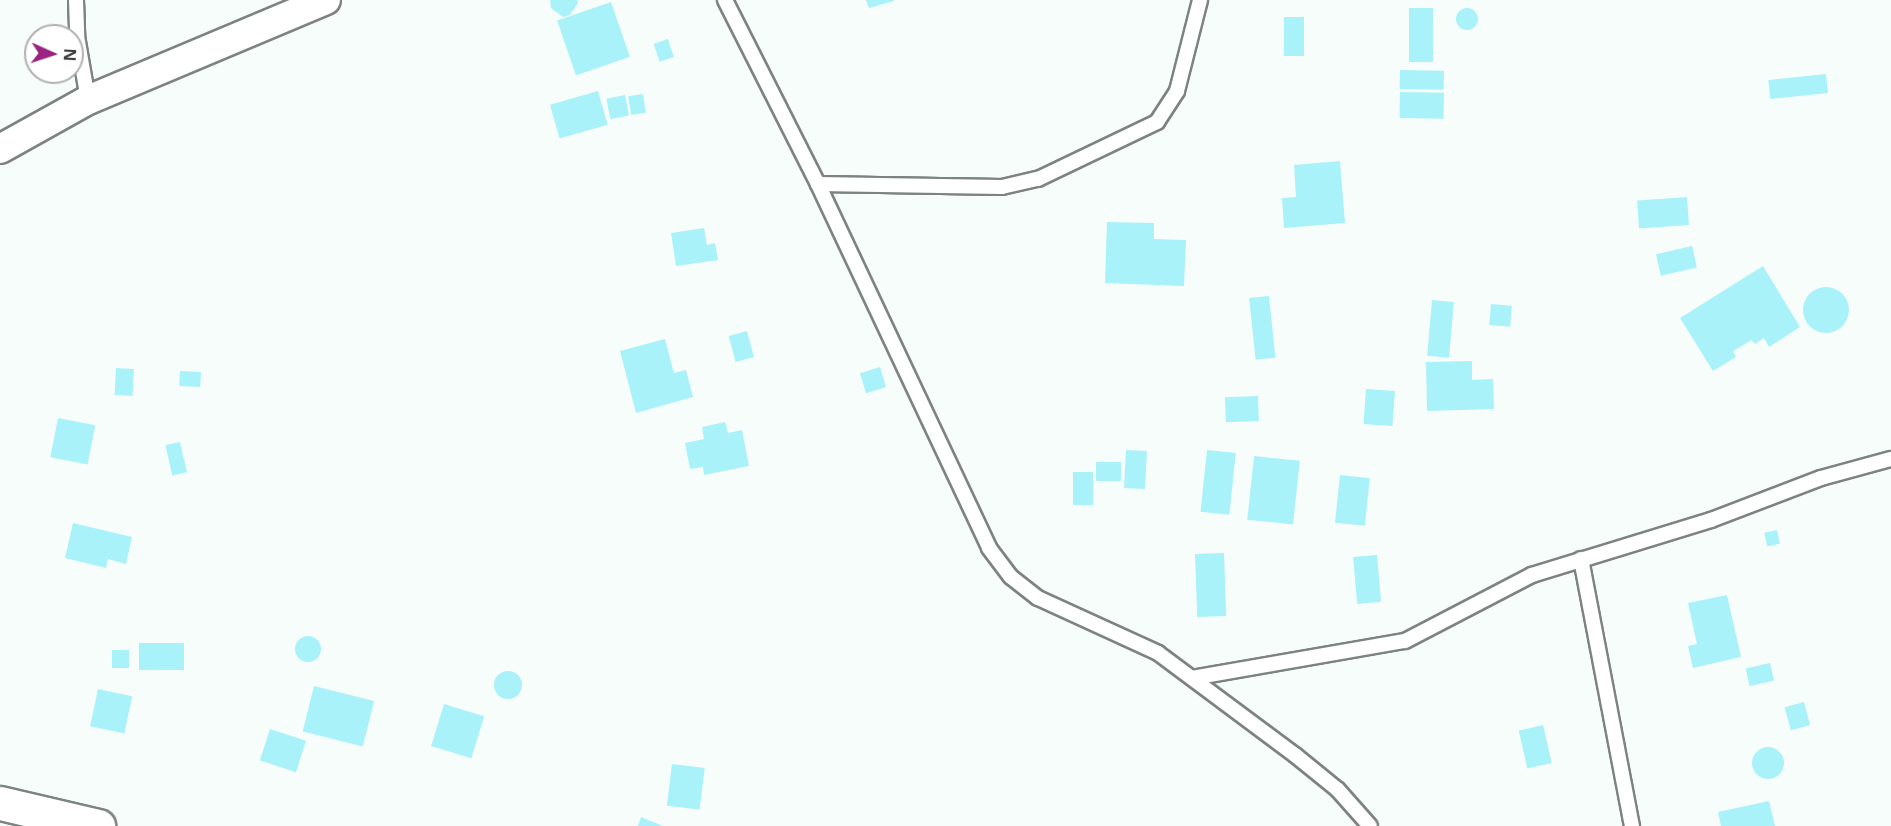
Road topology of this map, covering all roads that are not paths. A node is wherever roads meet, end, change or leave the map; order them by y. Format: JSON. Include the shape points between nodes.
{"nodes":[{"id":1,"x":76,"y":0,"type":"edge"},
{"id":2,"x":326,"y":0,"type":"edge"},
{"id":3,"x":725,"y":0,"type":"edge"},
{"id":4,"x":1200,"y":0,"type":"edge"},
{"id":5,"x":88,"y":100,"type":"junction"},
{"id":6,"x":0,"y":150,"type":"edge"},
{"id":7,"x":818,"y":184,"type":"junction"},
{"id":8,"x":1891,"y":459,"type":"edge"},
{"id":9,"x":1581,"y":560,"type":"junction"},
{"id":10,"x":1192,"y":678,"type":"junction"},
{"id":11,"x":0,"y":803,"type":"edge"},
{"id":12,"x":50,"y":819,"type":"edge"},
{"id":13,"x":98,"y":826,"type":"edge"},
{"id":14,"x":1370,"y":826,"type":"edge"},
{"id":15,"x":1632,"y":826,"type":"edge"}],
"edges":[{"from":1,"to":5,"type":"lane","via":[[77,36]]},
{"from":2,"to":5,"type":"street"},
{"from":3,"to":7,"type":"lane"},
{"from":4,"to":7,"type":"lane","via":[[1177,91],[1157,122],[1018,186]]},
{"from":5,"to":6,"type":"street"},
{"from":7,"to":10,"type":"lane","via":[[989,548],[1011,577],[1038,598],[1158,653]]},
{"from":8,"to":9,"type":"lane","via":[[1821,478],[1711,520]]},
{"from":9,"to":10,"type":"lane","via":[[1532,575],[1405,641]]},
{"from":9,"to":15,"type":"lane"},
{"from":10,"to":14,"type":"lane","via":[[1321,776]]},
{"from":11,"to":12,"type":"main road"},
{"from":12,"to":13,"type":"main road"}]}
